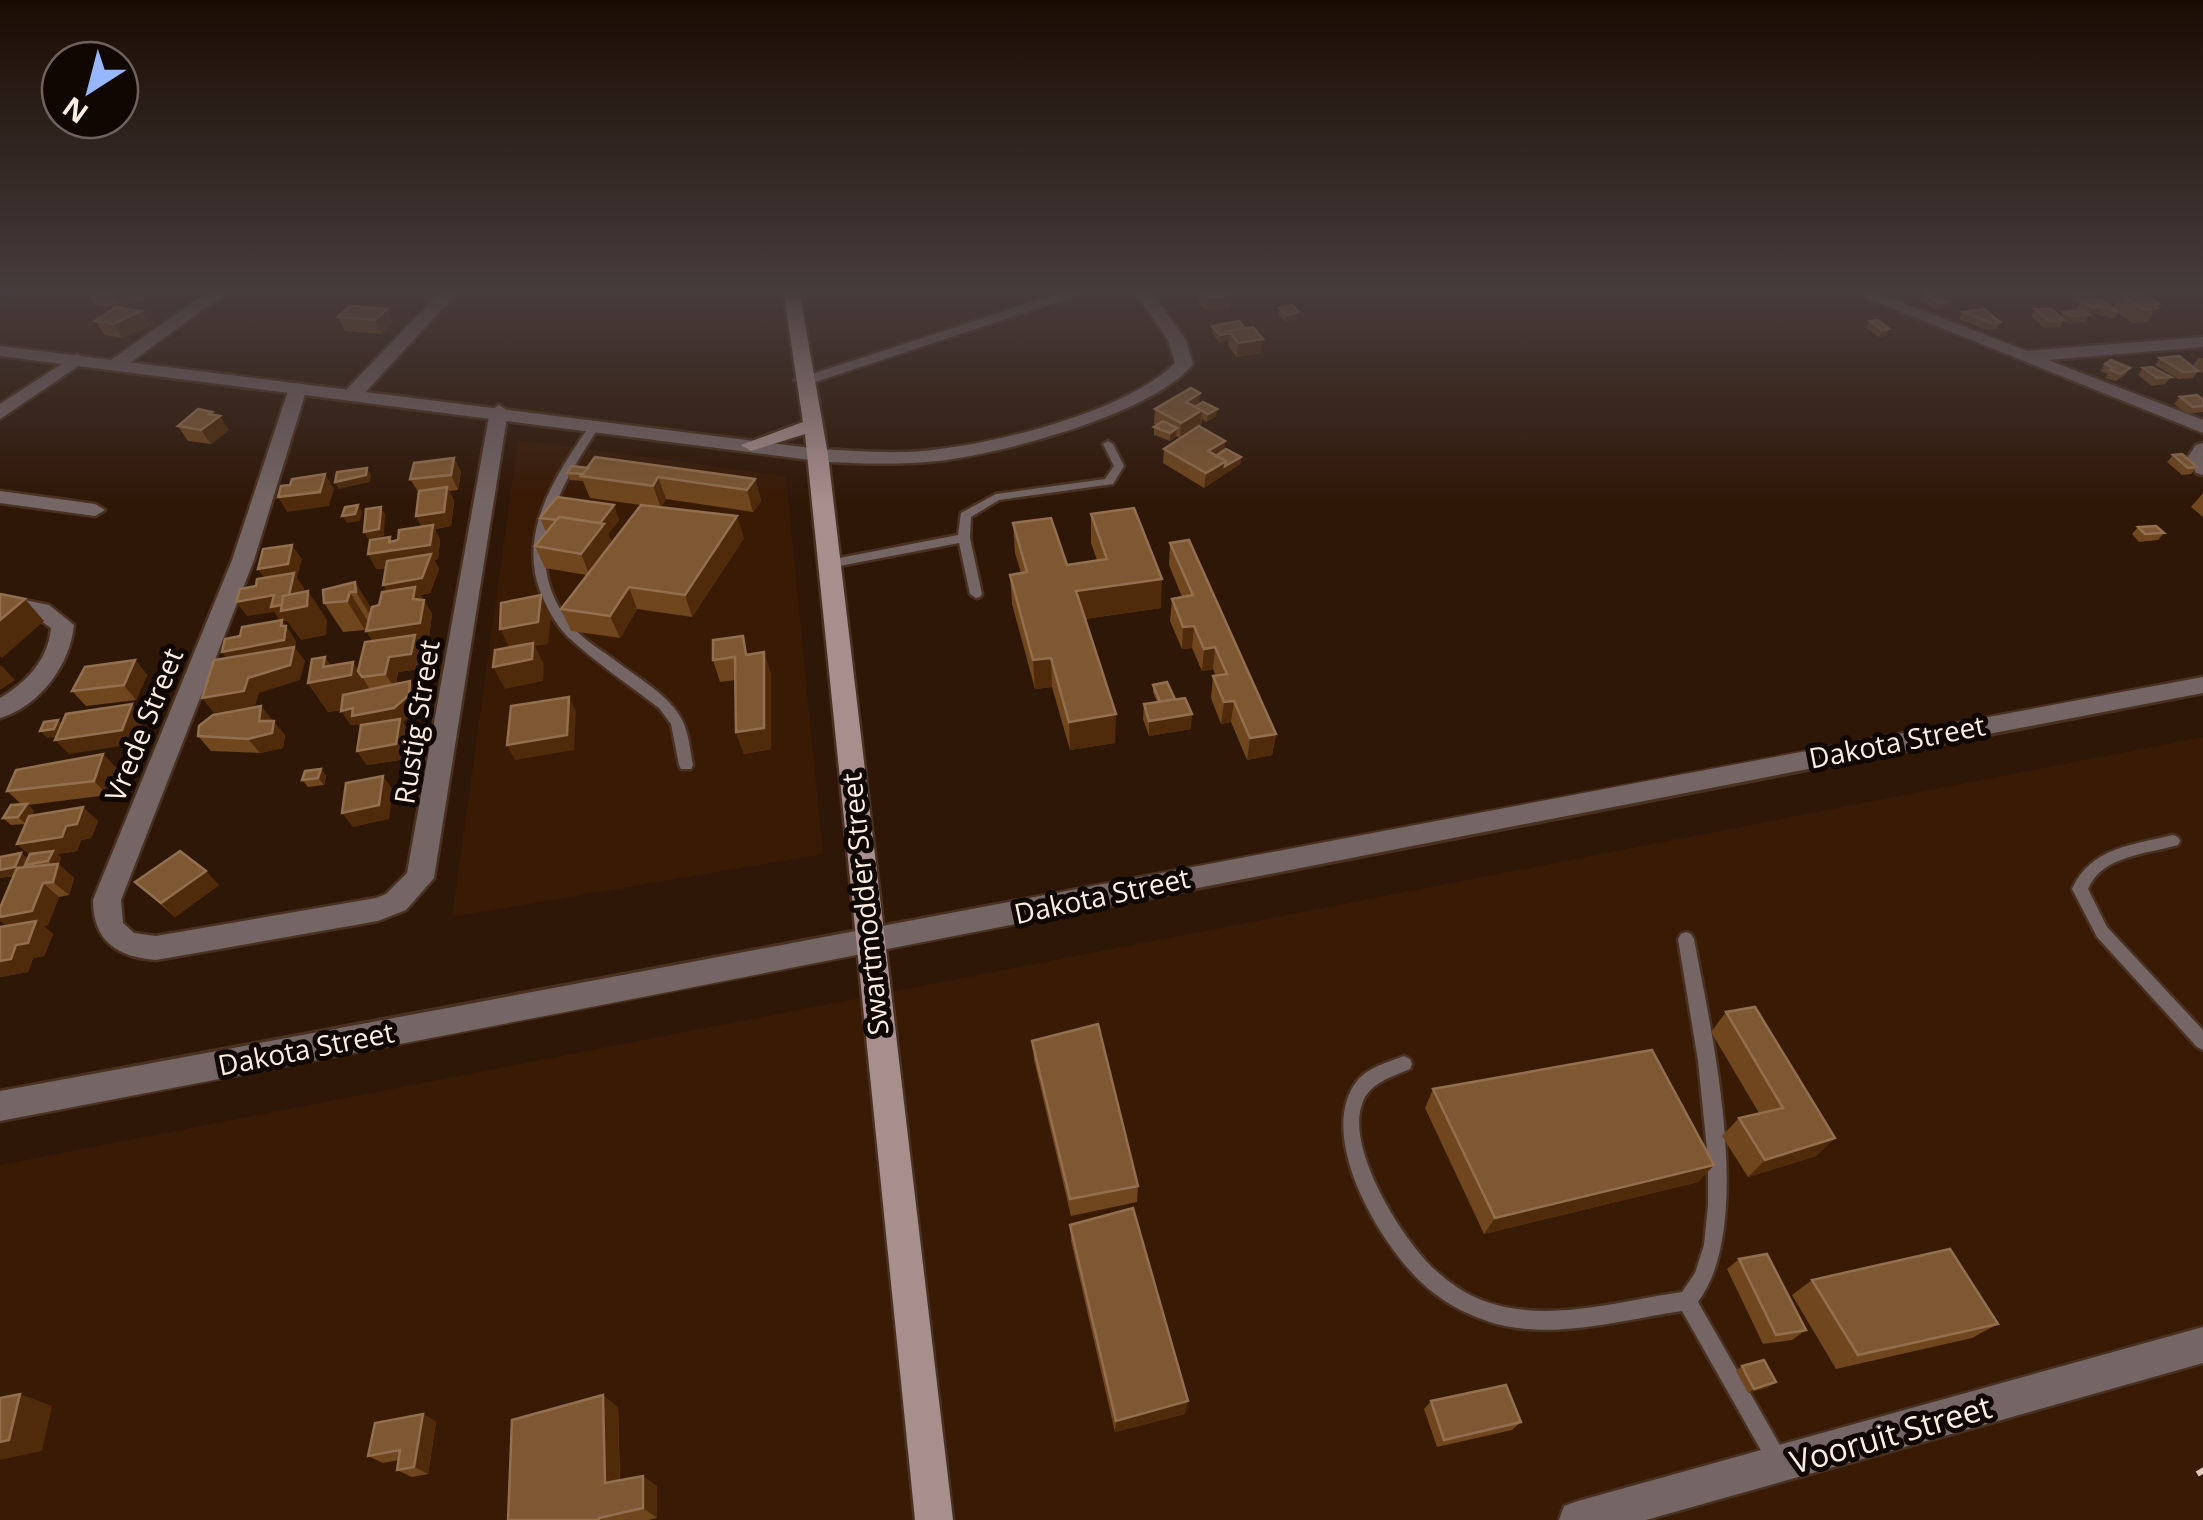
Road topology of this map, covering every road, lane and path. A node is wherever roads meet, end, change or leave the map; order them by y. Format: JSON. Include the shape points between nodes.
{"nodes":[{"id":1,"x":76,"y":360,"type":"edge"},
{"id":2,"x":84,"y":360,"type":"edge"},
{"id":3,"x":123,"y":360,"type":"edge"},
{"id":4,"x":385,"y":360,"type":"edge"},
{"id":5,"x":801,"y":360,"type":"edge"},
{"id":6,"x":867,"y":360,"type":"edge"},
{"id":7,"x":1183,"y":360,"type":"edge"},
{"id":8,"x":2027,"y":360,"type":"edge"},
{"id":9,"x":117,"y":364,"type":"junction"},
{"id":10,"x":804,"y":380,"type":"junction"},
{"id":11,"x":298,"y":388,"type":"junction"},
{"id":12,"x":354,"y":393,"type":"junction"},
{"id":13,"x":499,"y":411,"type":"junction"},
{"id":14,"x":0,"y":412,"type":"edge"},
{"id":15,"x":596,"y":424,"type":"junction"},
{"id":16,"x":812,"y":426,"type":"junction"},
{"id":17,"x":2203,"y":427,"type":"edge"},
{"id":18,"x":1108,"y":444,"type":"dead end"},
{"id":19,"x":751,"y":445,"type":"junction"},
{"id":20,"x":2203,"y":449,"type":"edge"},
{"id":21,"x":818,"y":454,"type":"junction"},
{"id":22,"x":2203,"y":469,"type":"edge"},
{"id":23,"x":0,"y":497,"type":"edge"},
{"id":24,"x":95,"y":510,"type":"dead end"},
{"id":25,"x":964,"y":538,"type":"junction"},
{"id":26,"x":829,"y":564,"type":"junction"},
{"id":27,"x":976,"y":594,"type":"dead end"},
{"id":28,"x":0,"y":602,"type":"edge"},
{"id":29,"x":2203,"y":685,"type":"edge"},
{"id":30,"x":0,"y":709,"type":"edge"},
{"id":31,"x":686,"y":765,"type":"dead end"},
{"id":32,"x":2173,"y":841,"type":"dead end"},
{"id":33,"x":266,"y":928,"type":"joint"},
{"id":34,"x":1686,"y":939,"type":"dead end"},
{"id":35,"x":868,"y":944,"type":"junction"},
{"id":36,"x":2203,"y":1042,"type":"edge"},
{"id":37,"x":1404,"y":1064,"type":"dead end"},
{"id":38,"x":0,"y":1106,"type":"edge"},
{"id":39,"x":1687,"y":1301,"type":"junction"},
{"id":40,"x":2203,"y":1345,"type":"edge"},
{"id":41,"x":1781,"y":1466,"type":"junction"},
{"id":42,"x":934,"y":1520,"type":"edge"},
{"id":43,"x":1578,"y":1520,"type":"edge"}],
"edges":[{"from":1,"to":14,"type":"street"},
{"from":2,"to":9,"type":"street"},
{"from":3,"to":9,"type":"street"},
{"from":4,"to":12,"type":"street"},
{"from":5,"to":10,"type":"main road","name":"Swartmodder Street"},
{"from":6,"to":10,"type":"street"},
{"from":7,"to":21,"type":"street","via":[[1171,379],[1137,398],[1012,439],[943,455]]},
{"from":8,"to":17,"type":"street"},
{"from":9,"to":11,"type":"street"},
{"from":10,"to":16,"type":"main road","name":"Swartmodder Street"},
{"from":11,"to":12,"type":"street"},
{"from":11,"to":33,"type":"street","name":"Vrede Street","via":[[243,560],[106,915],[118,941],[135,947]]},
{"from":12,"to":13,"type":"street"},
{"from":13,"to":15,"type":"street"},
{"from":13,"to":33,"type":"street","name":"Rustig Street","via":[[420,878],[396,902],[378,909]]},
{"from":15,"to":19,"type":"street"},
{"from":15,"to":31,"type":"lane","via":[[544,512],[541,575],[570,632],[664,705],[677,724]]},
{"from":16,"to":19,"type":"main road"},
{"from":16,"to":21,"type":"main road","name":"Swartmodder Street"},
{"from":18,"to":25,"type":"lane","via":[[1119,466],[1110,482],[983,501],[966,515]]},
{"from":19,"to":21,"type":"street"},
{"from":20,"to":22,"type":"street","via":[[2197,458]]},
{"from":21,"to":26,"type":"main road","name":"Swartmodder Street"},
{"from":23,"to":24,"type":"street"},
{"from":25,"to":26,"type":"lane"},
{"from":25,"to":27,"type":"lane"},
{"from":26,"to":35,"type":"main road","name":"Swartmodder Street"},
{"from":28,"to":30,"type":"street","via":[[40,610],[63,625],[40,680]]},
{"from":29,"to":35,"type":"street","name":"Dakota Street"},
{"from":32,"to":36,"type":"lane","via":[[2104,861],[2082,878],[2080,889],[2102,932]]},
{"from":34,"to":39,"type":"lane","via":[[1711,1100],[1716,1193],[1711,1254]]},
{"from":35,"to":38,"type":"street","name":"Dakota Street"},
{"from":35,"to":42,"type":"main road","name":"Swartmodder Street"},
{"from":37,"to":39,"type":"lane","via":[[1362,1086],[1348,1118],[1350,1139],[1395,1237],[1444,1290],[1497,1315],[1529,1320]]},
{"from":39,"to":41,"type":"lane"},
{"from":40,"to":41,"type":"street","name":"Vooruit Street"},
{"from":41,"to":43,"type":"street","name":"Vooruit Street"}]}
